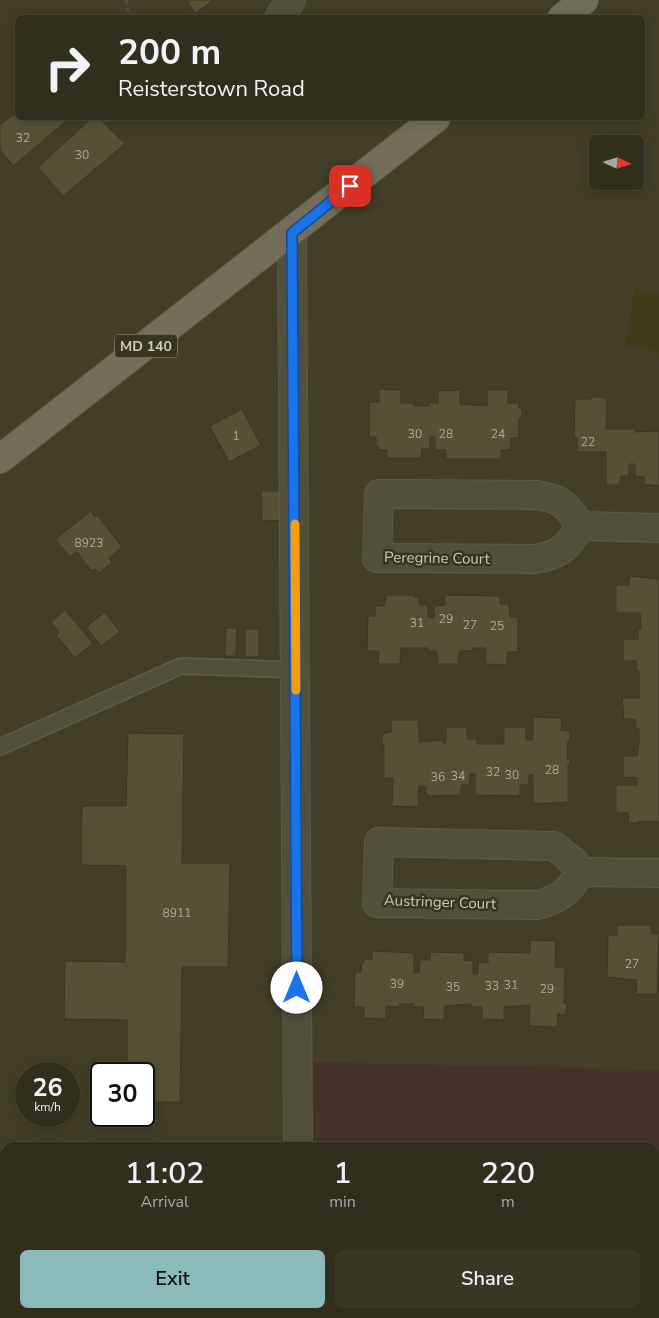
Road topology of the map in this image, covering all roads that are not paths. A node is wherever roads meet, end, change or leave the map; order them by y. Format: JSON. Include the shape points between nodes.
{"nodes":[{"id":1,"x":292,"y":0,"type":"edge"},
{"id":2,"x":584,"y":0,"type":"edge"},
{"id":3,"x":281,"y":15,"type":"edge"},
{"id":4,"x":566,"y":15,"type":"edge"},
{"id":5,"x":433,"y":120,"type":"edge"},
{"id":6,"x":292,"y":233,"type":"junction"},
{"id":7,"x":0,"y":460,"type":"edge"},
{"id":8,"x":581,"y":526,"type":"junction"},
{"id":9,"x":659,"y":528,"type":"edge"},
{"id":10,"x":296,"y":670,"type":"junction"},
{"id":11,"x":0,"y":747,"type":"edge"},
{"id":12,"x":579,"y":872,"type":"junction"},
{"id":13,"x":659,"y":873,"type":"edge"},
{"id":14,"x":298,"y":1142,"type":"edge"}],
"edges":[{"from":1,"to":3,"type":"street"},
{"from":2,"to":4,"type":"main road"},
{"from":5,"to":6,"type":"main road","number":"MD 140"},
{"from":6,"to":7,"type":"main road","number":"MD 140"},
{"from":6,"to":10,"type":"street"},
{"from":8,"to":8,"type":"street","name":"Peregrine Court","via":[[567,506],[552,497],[536,494],[379,494],[377,558],[535,559],[553,556],[568,545]]},
{"from":8,"to":9,"type":"street"},
{"from":10,"to":11,"type":"lane","via":[[181,666]]},
{"from":10,"to":14,"type":"street"},
{"from":12,"to":12,"type":"street","name":"Austringer Court","via":[[569,857],[554,846],[379,842],[377,902],[538,904],[563,895],[574,885]]},
{"from":12,"to":13,"type":"street"}]}
